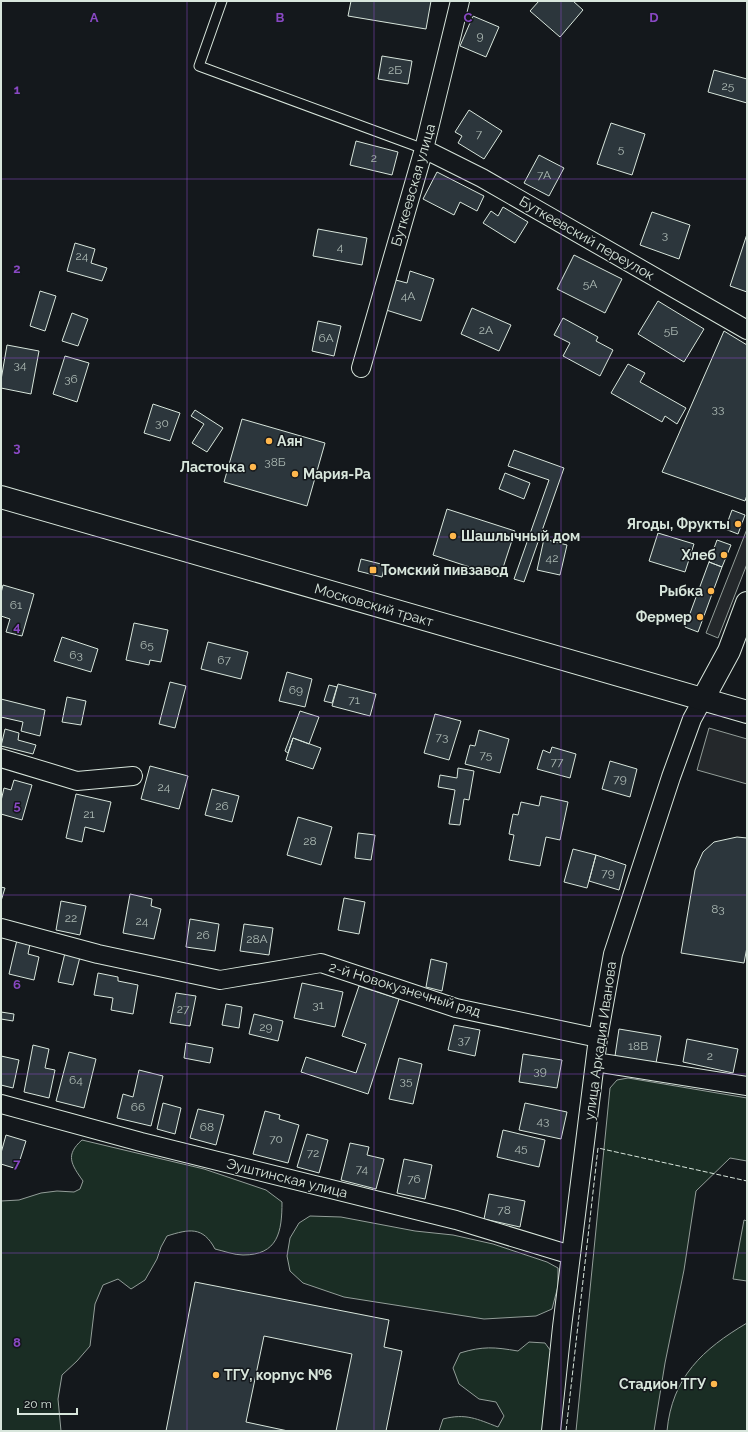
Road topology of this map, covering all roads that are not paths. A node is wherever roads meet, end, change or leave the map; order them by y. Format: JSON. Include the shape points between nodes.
{"nodes":[{"id":1,"x":222,"y":1,"type":"edge"},
{"id":2,"x":460,"y":1,"type":"edge"},
{"id":3,"x":424,"y":149,"type":"junction"},
{"id":4,"x":747,"y":330,"type":"edge"},
{"id":5,"x":361,"y":368,"type":"dead end"},
{"id":6,"x":1,"y":497,"type":"edge"},
{"id":7,"x":747,"y":603,"type":"edge"},
{"id":8,"x":703,"y":699,"type":"junction"},
{"id":9,"x":747,"y":712,"type":"edge"},
{"id":10,"x":1,"y":758,"type":"edge"},
{"id":11,"x":133,"y":776,"type":"dead end"},
{"id":12,"x":1,"y":928,"type":"edge"},
{"id":13,"x":598,"y":1038,"type":"junction"},
{"id":14,"x":595,"y":1062,"type":"junction"},
{"id":15,"x":747,"y":1086,"type":"edge"},
{"id":16,"x":1,"y":1104,"type":"edge"},
{"id":17,"x":571,"y":1255,"type":"junction"},
{"id":18,"x":551,"y":1431,"type":"edge"}],
"edges":[{"from":1,"to":3,"type":"lane","via":[[199,66]]},
{"from":2,"to":3,"type":"street","name":"Буткеевская улица"},
{"from":3,"to":4,"type":"street","name":"Буткеевский переулок","via":[[482,178]]},
{"from":3,"to":5,"type":"street","name":"Буткеевская улица"},
{"from":6,"to":8,"type":"main road","name":"Московский тракт"},
{"from":7,"to":8,"type":"main road","name":"улица Аркадия Иванова","via":[[729,651]]},
{"from":8,"to":9,"type":"main road","name":"Московский тракт"},
{"from":8,"to":13,"type":"street","name":"улица Аркадия Иванова","via":[[692,719],[671,777],[613,954]]},
{"from":10,"to":11,"type":"street","via":[[77,781]]},
{"from":12,"to":13,"type":"street","name":"2-й Новокузнечный ряд","via":[[98,954],[220,980],[321,963],[456,1008]]},
{"from":13,"to":14,"type":"street","name":"улица Аркадия Иванова"},
{"from":14,"to":15,"type":"street"},
{"from":14,"to":17,"type":"street","name":"улица Аркадия Иванова"},
{"from":16,"to":17,"type":"street","name":"Эуштинская улица","via":[[141,1142],[456,1220]]},
{"from":17,"to":18,"type":"street","name":"улица Аркадия Иванова"}]}
